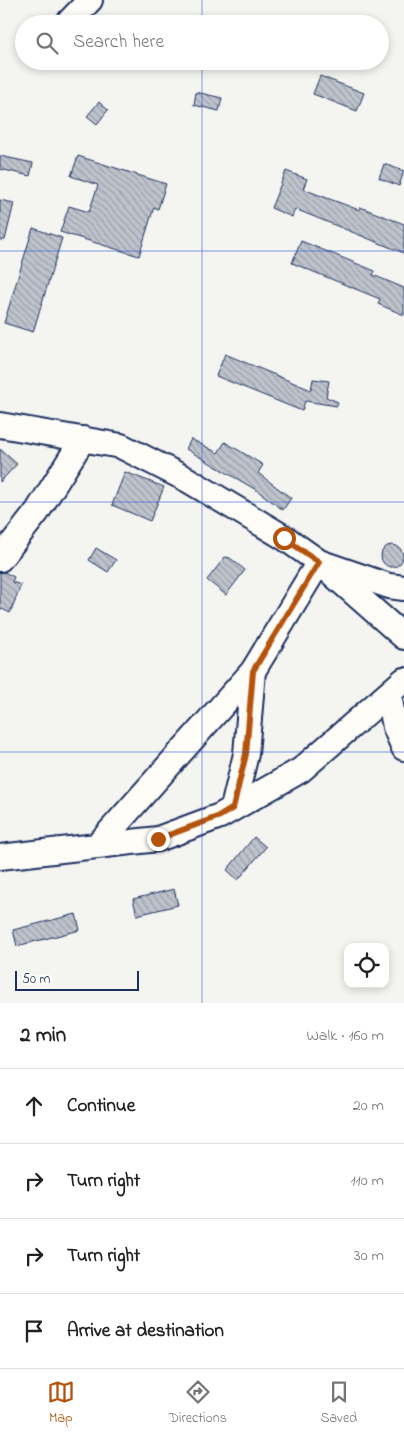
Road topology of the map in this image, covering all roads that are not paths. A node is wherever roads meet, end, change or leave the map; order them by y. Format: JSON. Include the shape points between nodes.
{"nodes":[{"id":1,"x":90,"y":0,"type":"edge"},
{"id":2,"x":76,"y":15,"type":"edge"},
{"id":3,"x":0,"y":425,"type":"edge"},
{"id":4,"x":82,"y":439,"type":"junction"},
{"id":5,"x":0,"y":559,"type":"edge"},
{"id":6,"x":319,"y":562,"type":"junction"},
{"id":7,"x":404,"y":588,"type":"edge"},
{"id":8,"x":404,"y":637,"type":"edge"},
{"id":9,"x":253,"y":671,"type":"junction"},
{"id":10,"x":396,"y":687,"type":"edge"},
{"id":11,"x":404,"y":748,"type":"edge"},
{"id":12,"x":233,"y":808,"type":"junction"},
{"id":13,"x":98,"y":846,"type":"junction"},
{"id":14,"x":0,"y":857,"type":"edge"}],
"edges":[{"from":1,"to":2,"type":"street"},
{"from":3,"to":4,"type":"street"},
{"from":4,"to":5,"type":"street","via":[[37,512]]},
{"from":4,"to":6,"type":"street","via":[[120,446],[188,480]]},
{"from":6,"to":7,"type":"street"},
{"from":6,"to":8,"type":"street"},
{"from":6,"to":9,"type":"street"},
{"from":9,"to":12,"type":"street","via":[[246,754]]},
{"from":9,"to":13,"type":"street"},
{"from":10,"to":11,"type":"street","via":[[395,727]]},
{"from":10,"to":12,"type":"street","via":[[301,770]]},
{"from":12,"to":13,"type":"street","via":[[158,839]]},
{"from":13,"to":14,"type":"street"}]}
